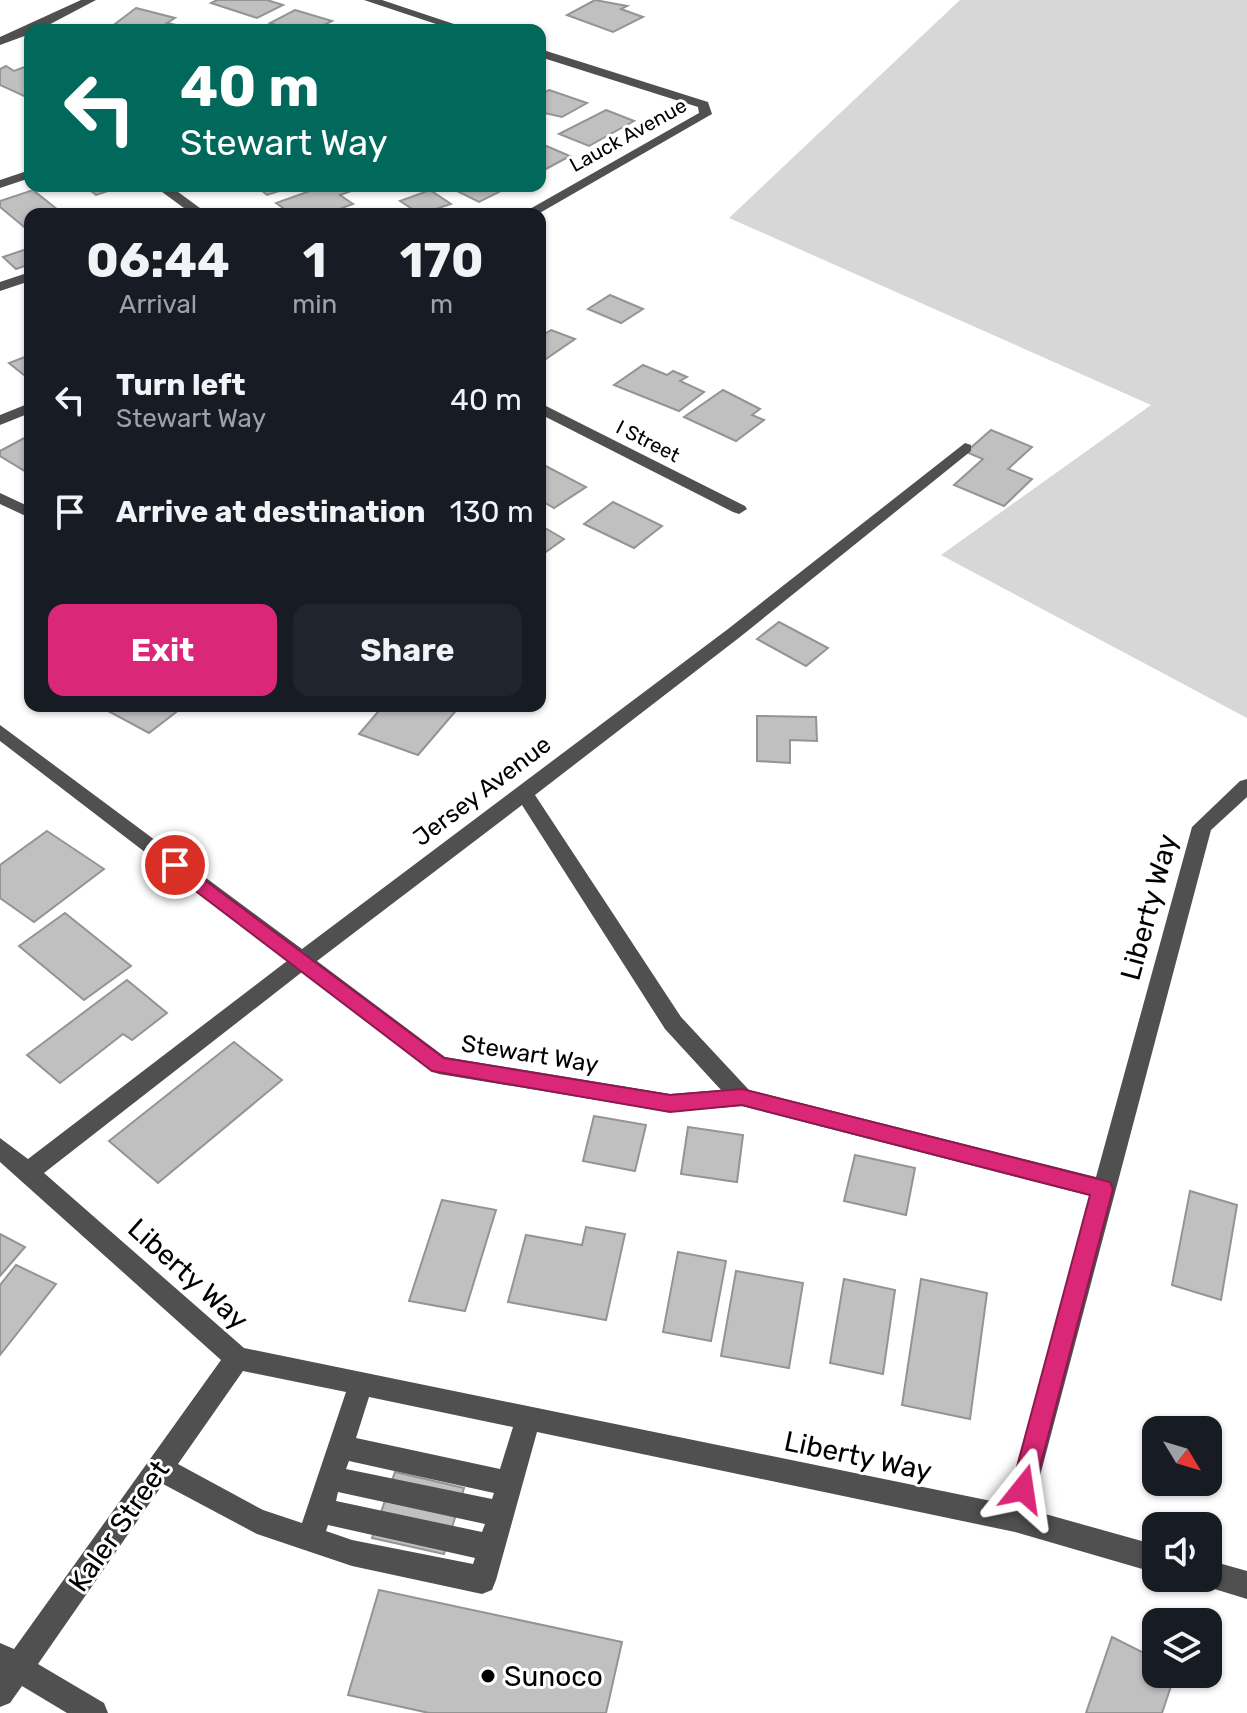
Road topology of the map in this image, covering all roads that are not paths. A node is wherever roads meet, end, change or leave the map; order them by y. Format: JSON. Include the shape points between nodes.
{"nodes":[{"id":1,"x":90,"y":0,"type":"edge"},
{"id":2,"x":370,"y":0,"type":"edge"},
{"id":3,"x":42,"y":24,"type":"edge"},
{"id":4,"x":447,"y":24,"type":"edge"},
{"id":5,"x":24,"y":32,"type":"edge"},
{"id":6,"x":0,"y":41,"type":"edge"},
{"id":7,"x":546,"y":55,"type":"edge"},
{"id":8,"x":24,"y":176,"type":"edge"},
{"id":9,"x":0,"y":184,"type":"edge"},
{"id":10,"x":170,"y":192,"type":"edge"},
{"id":11,"x":192,"y":208,"type":"edge"},
{"id":12,"x":539,"y":208,"type":"edge"},
{"id":13,"x":24,"y":278,"type":"edge"},
{"id":14,"x":0,"y":287,"type":"edge"},
{"id":15,"x":24,"y":410,"type":"edge"},
{"id":16,"x":546,"y":411,"type":"edge"},
{"id":17,"x":0,"y":420,"type":"edge"},
{"id":18,"x":965,"y":448,"type":"dead end"},
{"id":19,"x":0,"y":498,"type":"edge"},
{"id":20,"x":739,"y":509,"type":"dead end"},
{"id":21,"x":24,"y":510,"type":"edge"},
{"id":22,"x":0,"y":731,"type":"edge"},
{"id":23,"x":1247,"y":786,"type":"edge"},
{"id":24,"x":523,"y":792,"type":"junction"},
{"id":25,"x":300,"y":961,"type":"junction"},
{"id":26,"x":742,"y":1097,"type":"junction"},
{"id":27,"x":0,"y":1148,"type":"edge"},
{"id":28,"x":28,"y":1172,"type":"junction"},
{"id":29,"x":1103,"y":1189,"type":"junction"},
{"id":30,"x":237,"y":1358,"type":"junction"},
{"id":31,"x":361,"y":1384,"type":"junction"},
{"id":32,"x":528,"y":1419,"type":"junction"},
{"id":33,"x":341,"y":1447,"type":"junction"},
{"id":34,"x":160,"y":1468,"type":"junction"},
{"id":35,"x":330,"y":1478,"type":"junction"},
{"id":36,"x":509,"y":1484,"type":"junction"},
{"id":37,"x":319,"y":1510,"type":"junction"},
{"id":38,"x":501,"y":1514,"type":"junction"},
{"id":39,"x":1015,"y":1519,"type":"junction"},
{"id":40,"x":310,"y":1538,"type":"junction"},
{"id":41,"x":492,"y":1548,"type":"junction"},
{"id":42,"x":1142,"y":1555,"type":"edge"},
{"id":43,"x":1222,"y":1578,"type":"edge"},
{"id":44,"x":1247,"y":1585,"type":"edge"},
{"id":45,"x":9,"y":1662,"type":"edge"},
{"id":46,"x":0,"y":1693,"type":"edge"},
{"id":47,"x":94,"y":1713,"type":"edge"}],
"edges":[{"from":1,"to":3,"type":"street"},
{"from":2,"to":4,"type":"street"},
{"from":5,"to":6,"type":"street"},
{"from":7,"to":12,"type":"street","name":"Lauck Avenue","via":[[704,105],[706,114]]},
{"from":8,"to":9,"type":"street"},
{"from":10,"to":11,"type":"street"},
{"from":13,"to":14,"type":"street"},
{"from":15,"to":17,"type":"street"},
{"from":16,"to":20,"type":"street","name":"I Street"},
{"from":18,"to":24,"type":"street","name":"Jersey Avenue","via":[[854,541]]},
{"from":19,"to":21,"type":"street"},
{"from":22,"to":25,"type":"street","name":"Stewart Way"},
{"from":23,"to":29,"type":"street","name":"Liberty Way","via":[[1202,827]]},
{"from":24,"to":25,"type":"street","name":"Jersey Avenue"},
{"from":24,"to":26,"type":"street","via":[[673,1023]]},
{"from":25,"to":26,"type":"street","name":"Stewart Way","via":[[439,1065],[670,1103]]},
{"from":25,"to":28,"type":"street","name":"Jersey Avenue"},
{"from":26,"to":29,"type":"street","name":"Stewart Way"},
{"from":27,"to":28,"type":"street","name":"Liberty Way"},
{"from":28,"to":30,"type":"street","name":"Liberty Way"},
{"from":29,"to":39,"type":"street","name":"Liberty Way"},
{"from":30,"to":31,"type":"street","name":"Liberty Way"},
{"from":30,"to":34,"type":"street","name":"Kaler Street"},
{"from":31,"to":32,"type":"street","name":"Liberty Way"},
{"from":31,"to":33,"type":"street"},
{"from":32,"to":36,"type":"street"},
{"from":32,"to":39,"type":"street","name":"Liberty Way"},
{"from":33,"to":35,"type":"street"},
{"from":33,"to":36,"type":"street"},
{"from":34,"to":40,"type":"street","via":[[257,1521]]},
{"from":34,"to":45,"type":"street","name":"Kaler Street"},
{"from":35,"to":37,"type":"street"},
{"from":35,"to":38,"type":"street"},
{"from":36,"to":38,"type":"street"},
{"from":37,"to":40,"type":"street"},
{"from":37,"to":41,"type":"street"},
{"from":38,"to":41,"type":"street"},
{"from":39,"to":42,"type":"street"},
{"from":40,"to":41,"type":"street","via":[[352,1553],[482,1580]]},
{"from":43,"to":44,"type":"street"},
{"from":45,"to":46,"type":"street","name":"Kaler Street"},
{"from":45,"to":47,"type":"street"}]}
